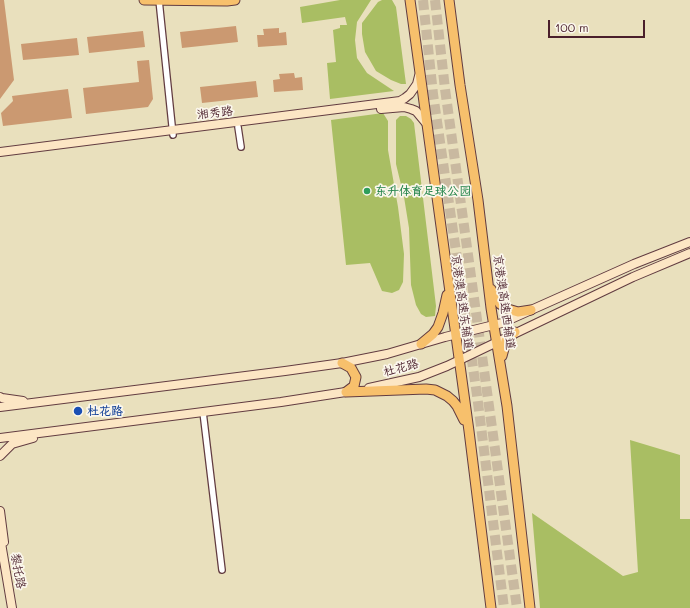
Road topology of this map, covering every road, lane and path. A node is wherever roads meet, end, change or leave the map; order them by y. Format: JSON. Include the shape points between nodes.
{"nodes":[{"id":1,"x":144,"y":0,"type":"edge"},
{"id":2,"x":159,"y":0,"type":"edge"},
{"id":3,"x":235,"y":0,"type":"edge"},
{"id":4,"x":410,"y":0,"type":"edge"},
{"id":5,"x":449,"y":0,"type":"edge"},
{"id":6,"x":419,"y":76,"type":"junction"},
{"id":7,"x":426,"y":123,"type":"junction"},
{"id":8,"x":238,"y":127,"type":"junction"},
{"id":9,"x":173,"y":133,"type":"junction"},
{"id":10,"x":241,"y":147,"type":"dead end"},
{"id":11,"x":0,"y":152,"type":"edge"},
{"id":12,"x":0,"y":158,"type":"edge"},
{"id":13,"x":690,"y":242,"type":"edge"},
{"id":14,"x":690,"y":253,"type":"edge"},
{"id":15,"x":488,"y":282,"type":"junction"},
{"id":16,"x":448,"y":284,"type":"junction"},
{"id":17,"x":531,"y":310,"type":"junction"},
{"id":18,"x":494,"y":326,"type":"junction"},
{"id":19,"x":516,"y":332,"type":"junction"},
{"id":20,"x":454,"y":335,"type":"junction"},
{"id":21,"x":497,"y":342,"type":"junction"},
{"id":22,"x":421,"y":344,"type":"junction"},
{"id":23,"x":458,"y":361,"type":"junction"},
{"id":24,"x":342,"y":363,"type":"junction"},
{"id":25,"x":502,"y":372,"type":"junction"},
{"id":26,"x":346,"y":392,"type":"junction"},
{"id":27,"x":0,"y":397,"type":"edge"},
{"id":28,"x":62,"y":399,"type":"junction"},
{"id":29,"x":0,"y":407,"type":"edge"},
{"id":30,"x":203,"y":412,"type":"junction"},
{"id":31,"x":72,"y":429,"type":"junction"},
{"id":32,"x":469,"y":431,"type":"junction"},
{"id":33,"x":0,"y":438,"type":"edge"},
{"id":34,"x":0,"y":456,"type":"edge"},
{"id":35,"x":0,"y":510,"type":"edge"},
{"id":36,"x":0,"y":537,"type":"edge"},
{"id":37,"x":3,"y":557,"type":"junction"},
{"id":38,"x":222,"y":570,"type":"dead end"},
{"id":39,"x":490,"y":606,"type":"edge"},
{"id":40,"x":12,"y":608,"type":"edge"},
{"id":41,"x":530,"y":608,"type":"edge"}],
"edges":[{"from":1,"to":2,"type":"main road"},
{"from":2,"to":3,"type":"main road"},
{"from":2,"to":9,"type":"street"},
{"from":4,"to":6,"type":"main road","name":"京港澳高速东辅道"},
{"from":5,"to":15,"type":"main road","name":"京港澳高速西辅道"},
{"from":6,"to":7,"type":"main road","name":"京港澳高速东辅道"},
{"from":6,"to":9,"type":"street","name":"湘秀路","via":[[410,94],[400,101]]},
{"from":7,"to":8,"type":"street","name":"湘秀路","via":[[416,111],[404,107]]},
{"from":7,"to":16,"type":"main road","name":"京港澳高速东辅道"},
{"from":8,"to":9,"type":"street","name":"湘秀路"},
{"from":8,"to":10,"type":"street"},
{"from":9,"to":11,"type":"street","name":"湘秀路"},
{"from":9,"to":12,"type":"street","name":"湘秀路"},
{"from":13,"to":17,"type":"street","name":"杜花路"},
{"from":14,"to":19,"type":"street","name":"杜花路","via":[[633,276]]},
{"from":15,"to":17,"type":"main road","via":[[496,299],[503,306],[513,311]]},
{"from":15,"to":18,"type":"main road","name":"京港澳高速西辅道"},
{"from":16,"to":20,"type":"main road","name":"京港澳高速东辅道"},
{"from":16,"to":22,"type":"main road","via":[[441,320],[433,334]]},
{"from":17,"to":18,"type":"street","name":"杜花路"},
{"from":18,"to":20,"type":"street","name":"杜花路"},
{"from":18,"to":21,"type":"main road","name":"京港澳高速西辅道"},
{"from":19,"to":21,"type":"street","name":"杜花路"},
{"from":19,"to":25,"type":"main road","via":[[509,337],[504,346]]},
{"from":20,"to":22,"type":"street","name":"杜花路"},
{"from":20,"to":23,"type":"main road","name":"京港澳高速东辅道"},
{"from":21,"to":23,"type":"street","name":"杜花路"},
{"from":21,"to":25,"type":"main road","name":"京港澳高速西辅道"},
{"from":22,"to":24,"type":"street","name":"杜花路"},
{"from":23,"to":26,"type":"street","name":"杜花路","via":[[419,377]]},
{"from":23,"to":32,"type":"main road","name":"京港澳高速东辅道"},
{"from":24,"to":26,"type":"main road","via":[[351,368],[356,377],[354,386]]},
{"from":24,"to":28,"type":"street","name":"杜花路"},
{"from":25,"to":41,"type":"main road","name":"京港澳高速西辅道"},
{"from":26,"to":30,"type":"street","name":"杜花路"},
{"from":26,"to":32,"type":"main road","via":[[435,390],[447,396],[457,406]]},
{"from":27,"to":28,"type":"street","via":[[21,401]]},
{"from":28,"to":29,"type":"street","name":"杜花路"},
{"from":30,"to":31,"type":"street","name":"杜花路"},
{"from":30,"to":38,"type":"street"},
{"from":31,"to":33,"type":"street","name":"杜花路"},
{"from":31,"to":34,"type":"street","via":[[12,444]]},
{"from":32,"to":39,"type":"main road","name":"京港澳高速东辅道"},
{"from":35,"to":37,"type":"street","via":[[4,539]]},
{"from":36,"to":37,"type":"street","name":"黎托路"},
{"from":37,"to":40,"type":"street","name":"黎托路"}]}
